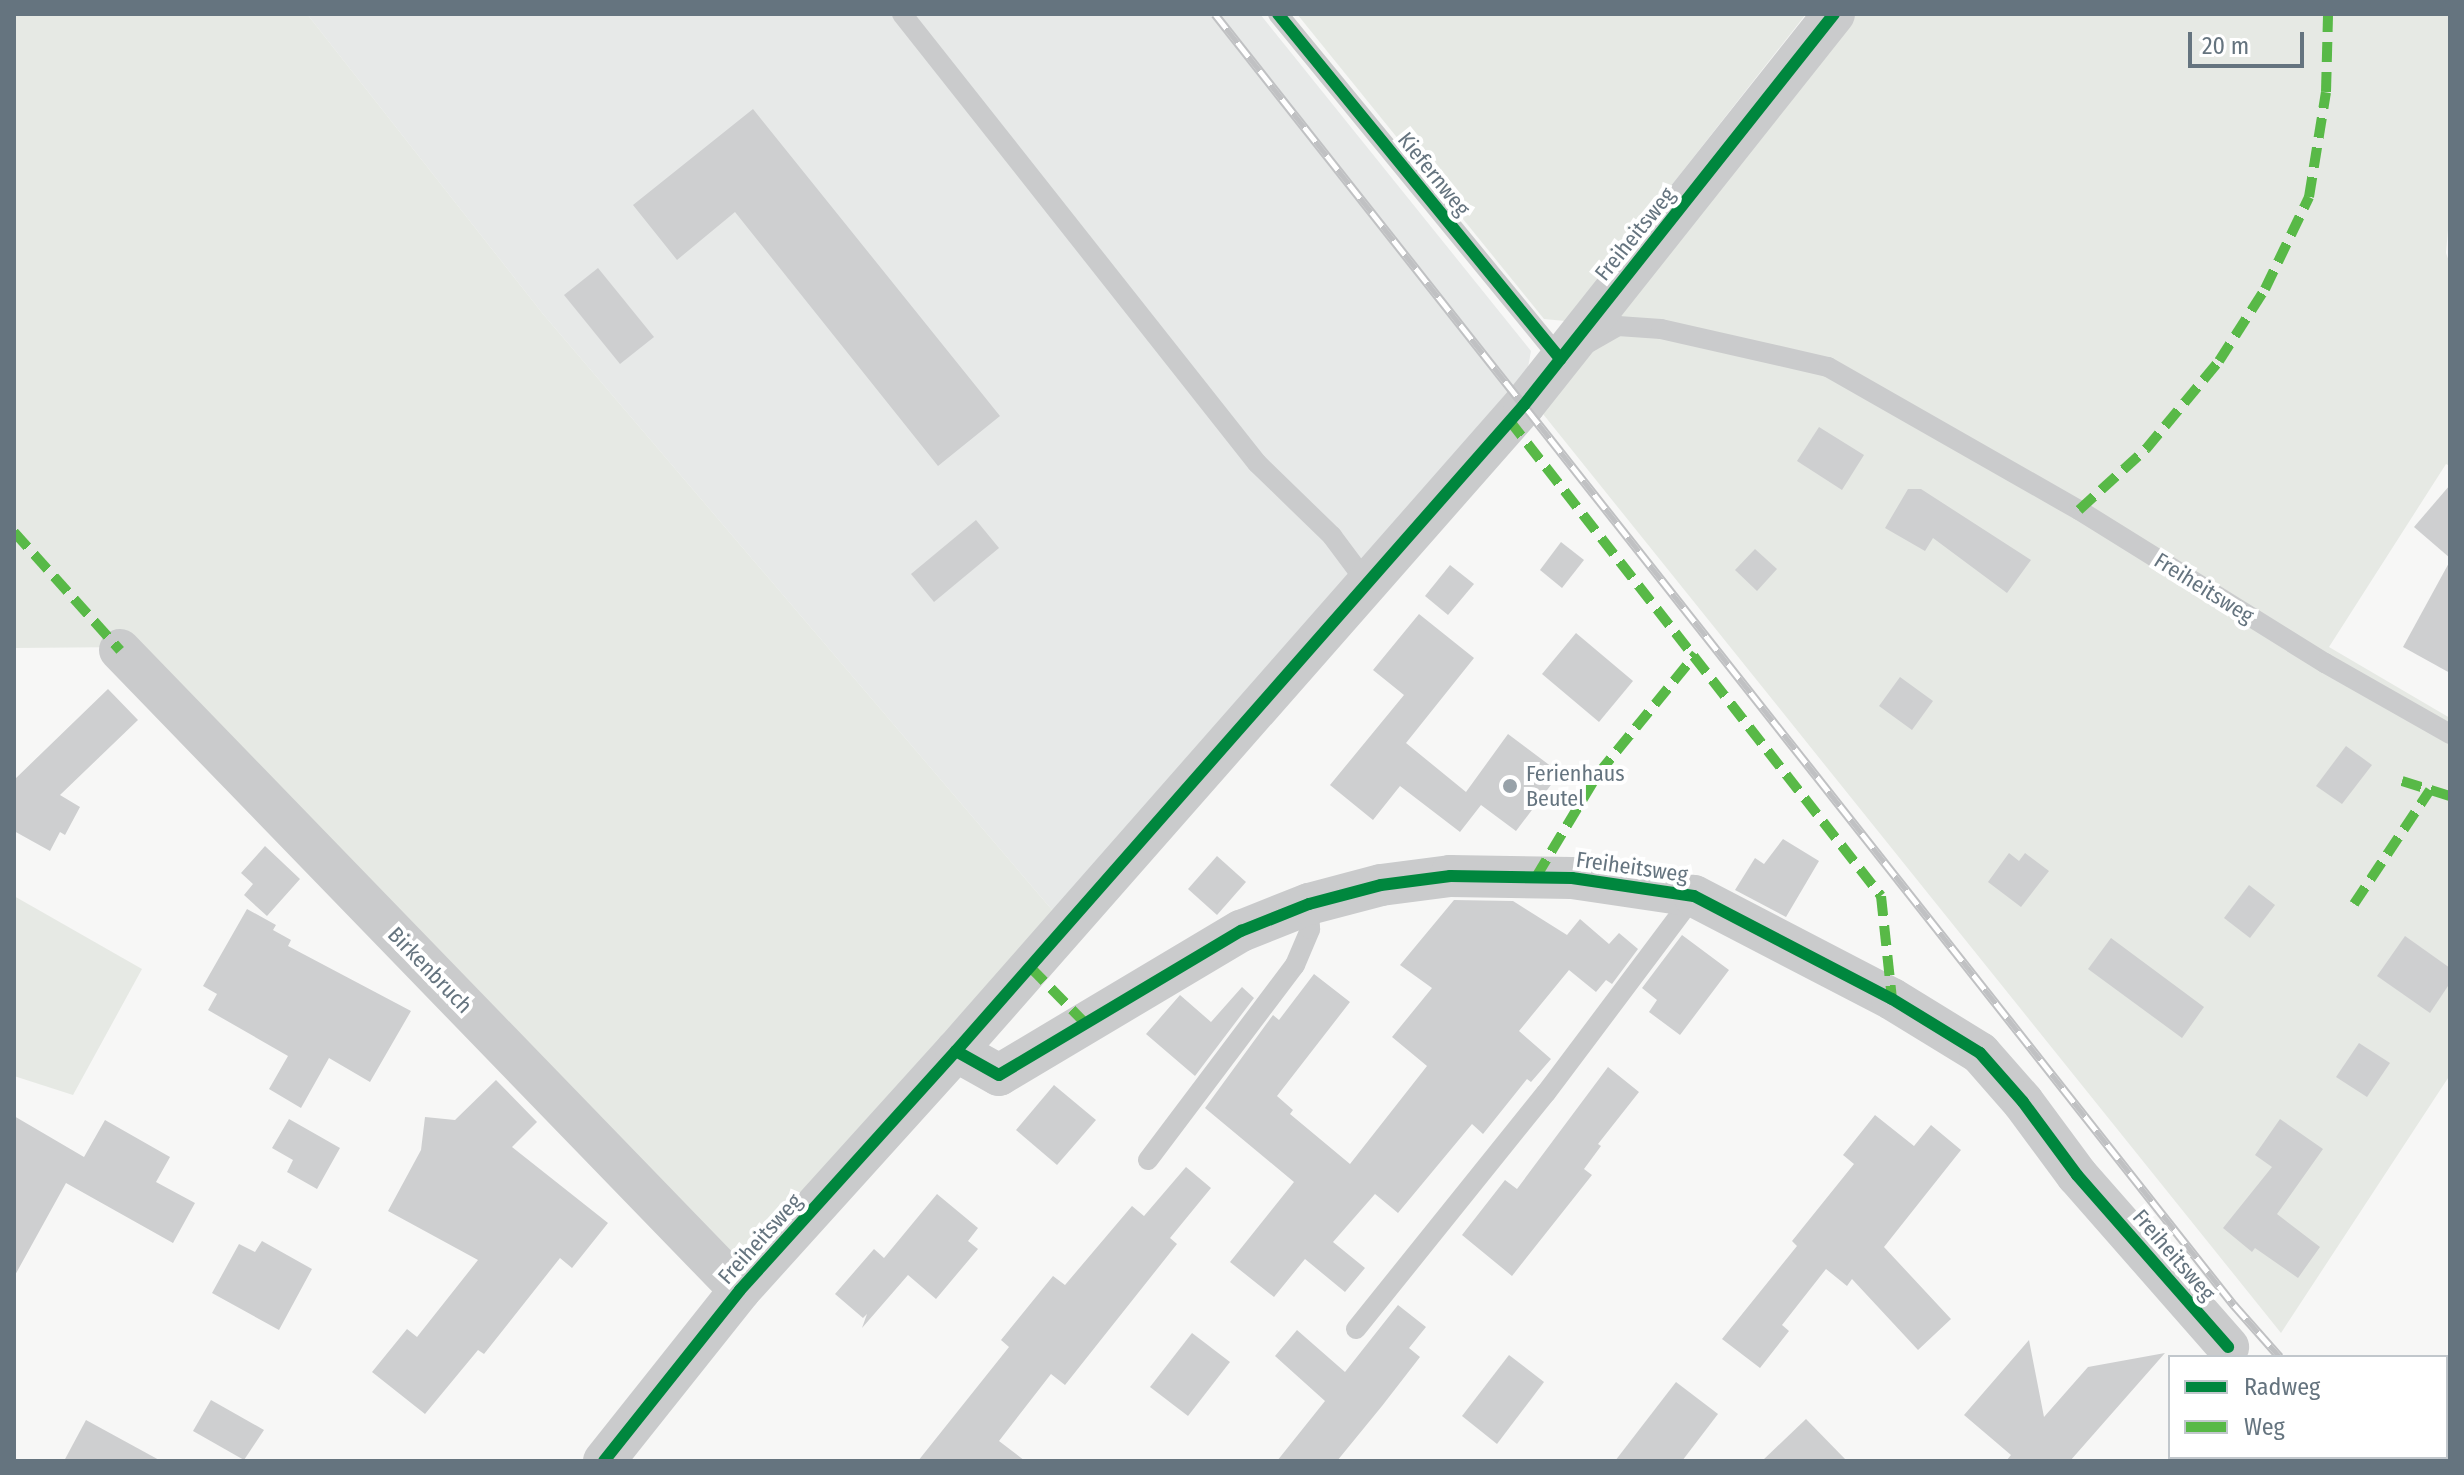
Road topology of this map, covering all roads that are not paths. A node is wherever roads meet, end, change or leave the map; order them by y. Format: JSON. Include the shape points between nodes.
{"nodes":[{"id":1,"x":902,"y":14,"type":"edge"},
{"id":2,"x":1278,"y":14,"type":"edge"},
{"id":3,"x":1834,"y":14,"type":"edge"},
{"id":4,"x":1560,"y":359,"type":"junction"},
{"id":5,"x":1367,"y":583,"type":"junction"},
{"id":6,"x":120,"y":650,"type":"dead end"},
{"id":7,"x":2450,"y":734,"type":"edge"},
{"id":8,"x":1694,"y":896,"type":"junction"},
{"id":9,"x":1309,"y":904,"type":"junction"},
{"id":10,"x":956,"y":1051,"type":"junction"},
{"id":11,"x":1148,"y":1160,"type":"dead end"},
{"id":12,"x":740,"y":1290,"type":"junction"},
{"id":13,"x":1356,"y":1329,"type":"dead end"},
{"id":14,"x":2228,"y":1347,"type":"dead end"},
{"id":15,"x":604,"y":1461,"type":"edge"}],
"edges":[{"from":1,"to":5,"type":"lane","via":[[1257,463],[1332,536]]},
{"from":2,"to":4,"type":"lane","name":"Kiefernweg"},
{"from":3,"to":4,"type":"street","name":"Freiheitsweg"},
{"from":4,"to":5,"type":"street","name":"Freiheitsweg"},
{"from":4,"to":7,"type":"lane","name":"Freiheitsweg","via":[[1618,326],[1661,329],[1828,367],[2079,510]]},
{"from":5,"to":10,"type":"street","name":"Freiheitsweg"},
{"from":6,"to":12,"type":"street","name":"Birkenbruch"},
{"from":8,"to":9,"type":"street","name":"Freiheitsweg","via":[[1572,878],[1450,876],[1381,885]]},
{"from":8,"to":13,"type":"lane","via":[[1546,1093]]},
{"from":8,"to":14,"type":"street","name":"Freiheitsweg","via":[[1865,984],[1980,1053],[2077,1175]]},
{"from":9,"to":10,"type":"street","name":"Freiheitsweg","via":[[1241,931],[999,1075]]},
{"from":9,"to":11,"type":"lane","via":[[1310,929],[1295,965]]},
{"from":10,"to":12,"type":"street","name":"Freiheitsweg"},
{"from":12,"to":15,"type":"street","name":"Freiheitsweg"}]}
